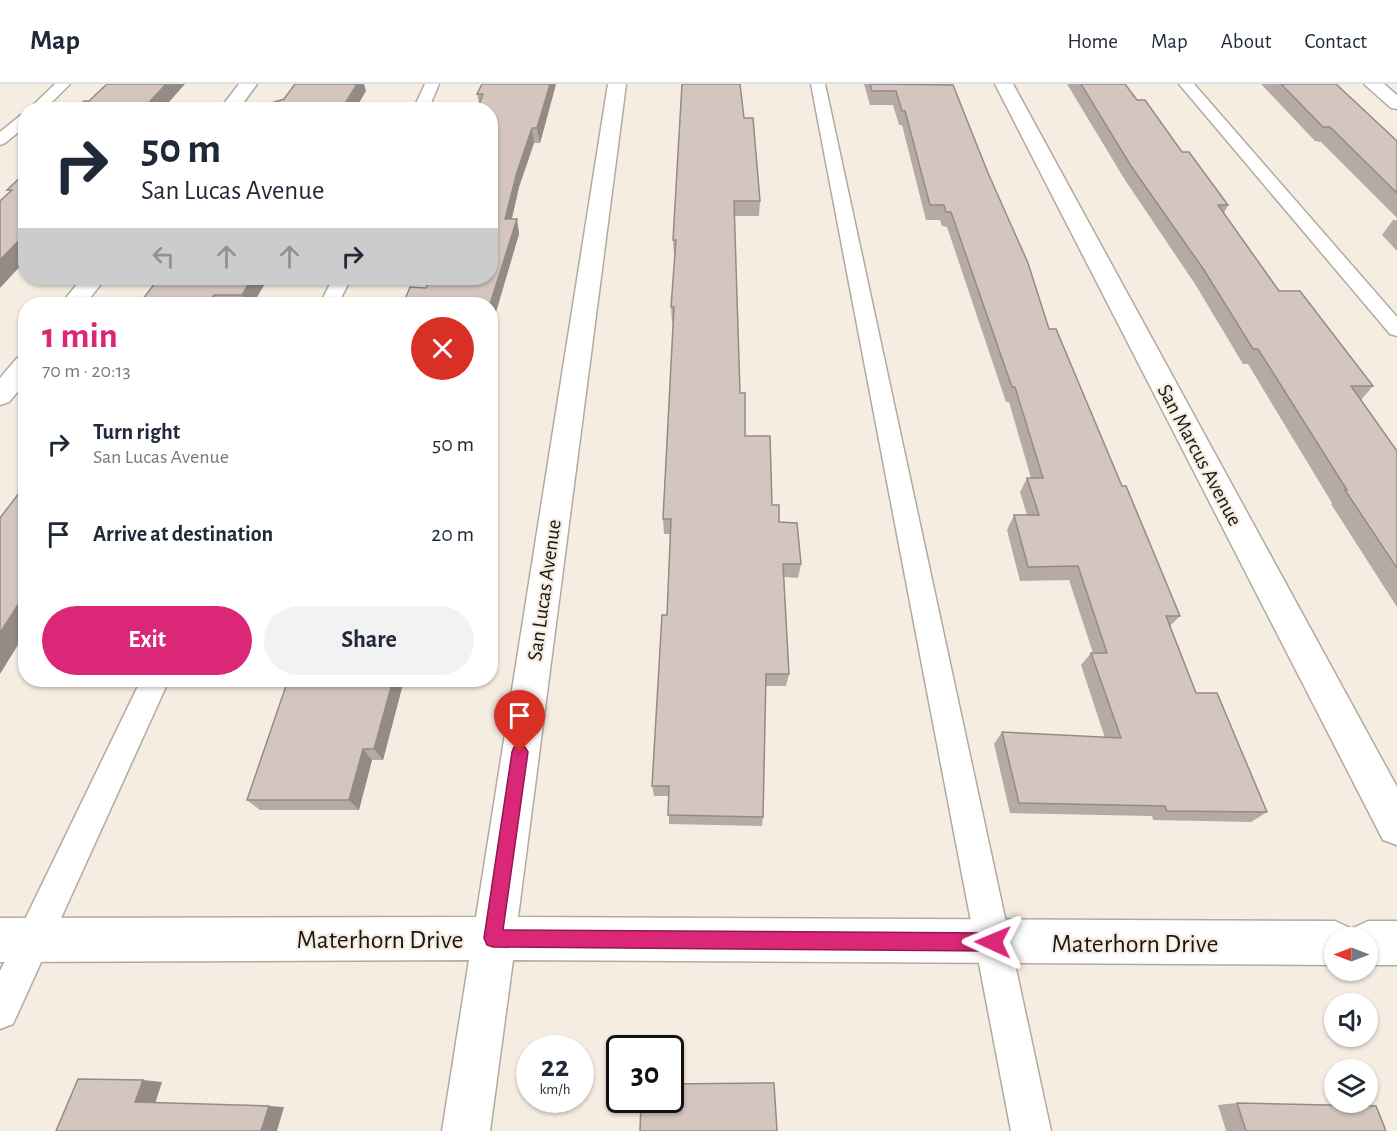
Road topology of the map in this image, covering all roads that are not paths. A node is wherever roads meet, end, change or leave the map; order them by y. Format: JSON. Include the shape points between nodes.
{"nodes":[{"id":1,"x":63,"y":84,"type":"edge"},
{"id":2,"x":248,"y":84,"type":"edge"},
{"id":3,"x":432,"y":84,"type":"edge"},
{"id":4,"x":617,"y":84,"type":"edge"},
{"id":5,"x":818,"y":84,"type":"edge"},
{"id":6,"x":1004,"y":84,"type":"edge"},
{"id":7,"x":1186,"y":84,"type":"edge"},
{"id":8,"x":1373,"y":84,"type":"edge"},
{"id":9,"x":43,"y":102,"type":"edge"},
{"id":10,"x":234,"y":102,"type":"edge"},
{"id":11,"x":424,"y":102,"type":"edge"},
{"id":12,"x":1397,"y":104,"type":"edge"},
{"id":13,"x":18,"y":125,"type":"edge"},
{"id":14,"x":0,"y":141,"type":"edge"},
{"id":15,"x":88,"y":285,"type":"edge"},
{"id":16,"x":79,"y":297,"type":"edge"},
{"id":17,"x":1397,"y":330,"type":"edge"},
{"id":18,"x":18,"y":374,"type":"edge"},
{"id":19,"x":0,"y":396,"type":"edge"},
{"id":20,"x":151,"y":687,"type":"edge"},
{"id":21,"x":1397,"y":826,"type":"edge"},
{"id":22,"x":493,"y":938,"type":"junction"},
{"id":23,"x":17,"y":940,"type":"edge"},
{"id":24,"x":993,"y":942,"type":"junction"},
{"id":25,"x":1324,"y":943,"type":"edge"},
{"id":26,"x":1378,"y":943,"type":"edge"},
{"id":27,"x":1397,"y":943,"type":"edge"},
{"id":28,"x":0,"y":1011,"type":"edge"},
{"id":29,"x":466,"y":1131,"type":"edge"},
{"id":30,"x":1031,"y":1131,"type":"edge"}],
"edges":[{"from":1,"to":9,"type":"lane"},
{"from":2,"to":10,"type":"street"},
{"from":3,"to":11,"type":"lane"},
{"from":4,"to":22,"type":"street","name":"San Lucas Avenue"},
{"from":5,"to":24,"type":"lane"},
{"from":6,"to":21,"type":"street","name":"San Marcus Avenue"},
{"from":7,"to":17,"type":"lane"},
{"from":8,"to":12,"type":"street"},
{"from":13,"to":14,"type":"lane"},
{"from":15,"to":16,"type":"street"},
{"from":18,"to":19,"type":"street"},
{"from":20,"to":23,"type":"lane"},
{"from":22,"to":23,"type":"street","name":"Materhorn Drive"},
{"from":22,"to":24,"type":"street","name":"Materhorn Drive"},
{"from":22,"to":29,"type":"street","name":"San Lucas Avenue"},
{"from":23,"to":28,"type":"lane"},
{"from":24,"to":25,"type":"street","name":"Materhorn Drive"},
{"from":24,"to":30,"type":"lane"},
{"from":26,"to":27,"type":"street"}]}
